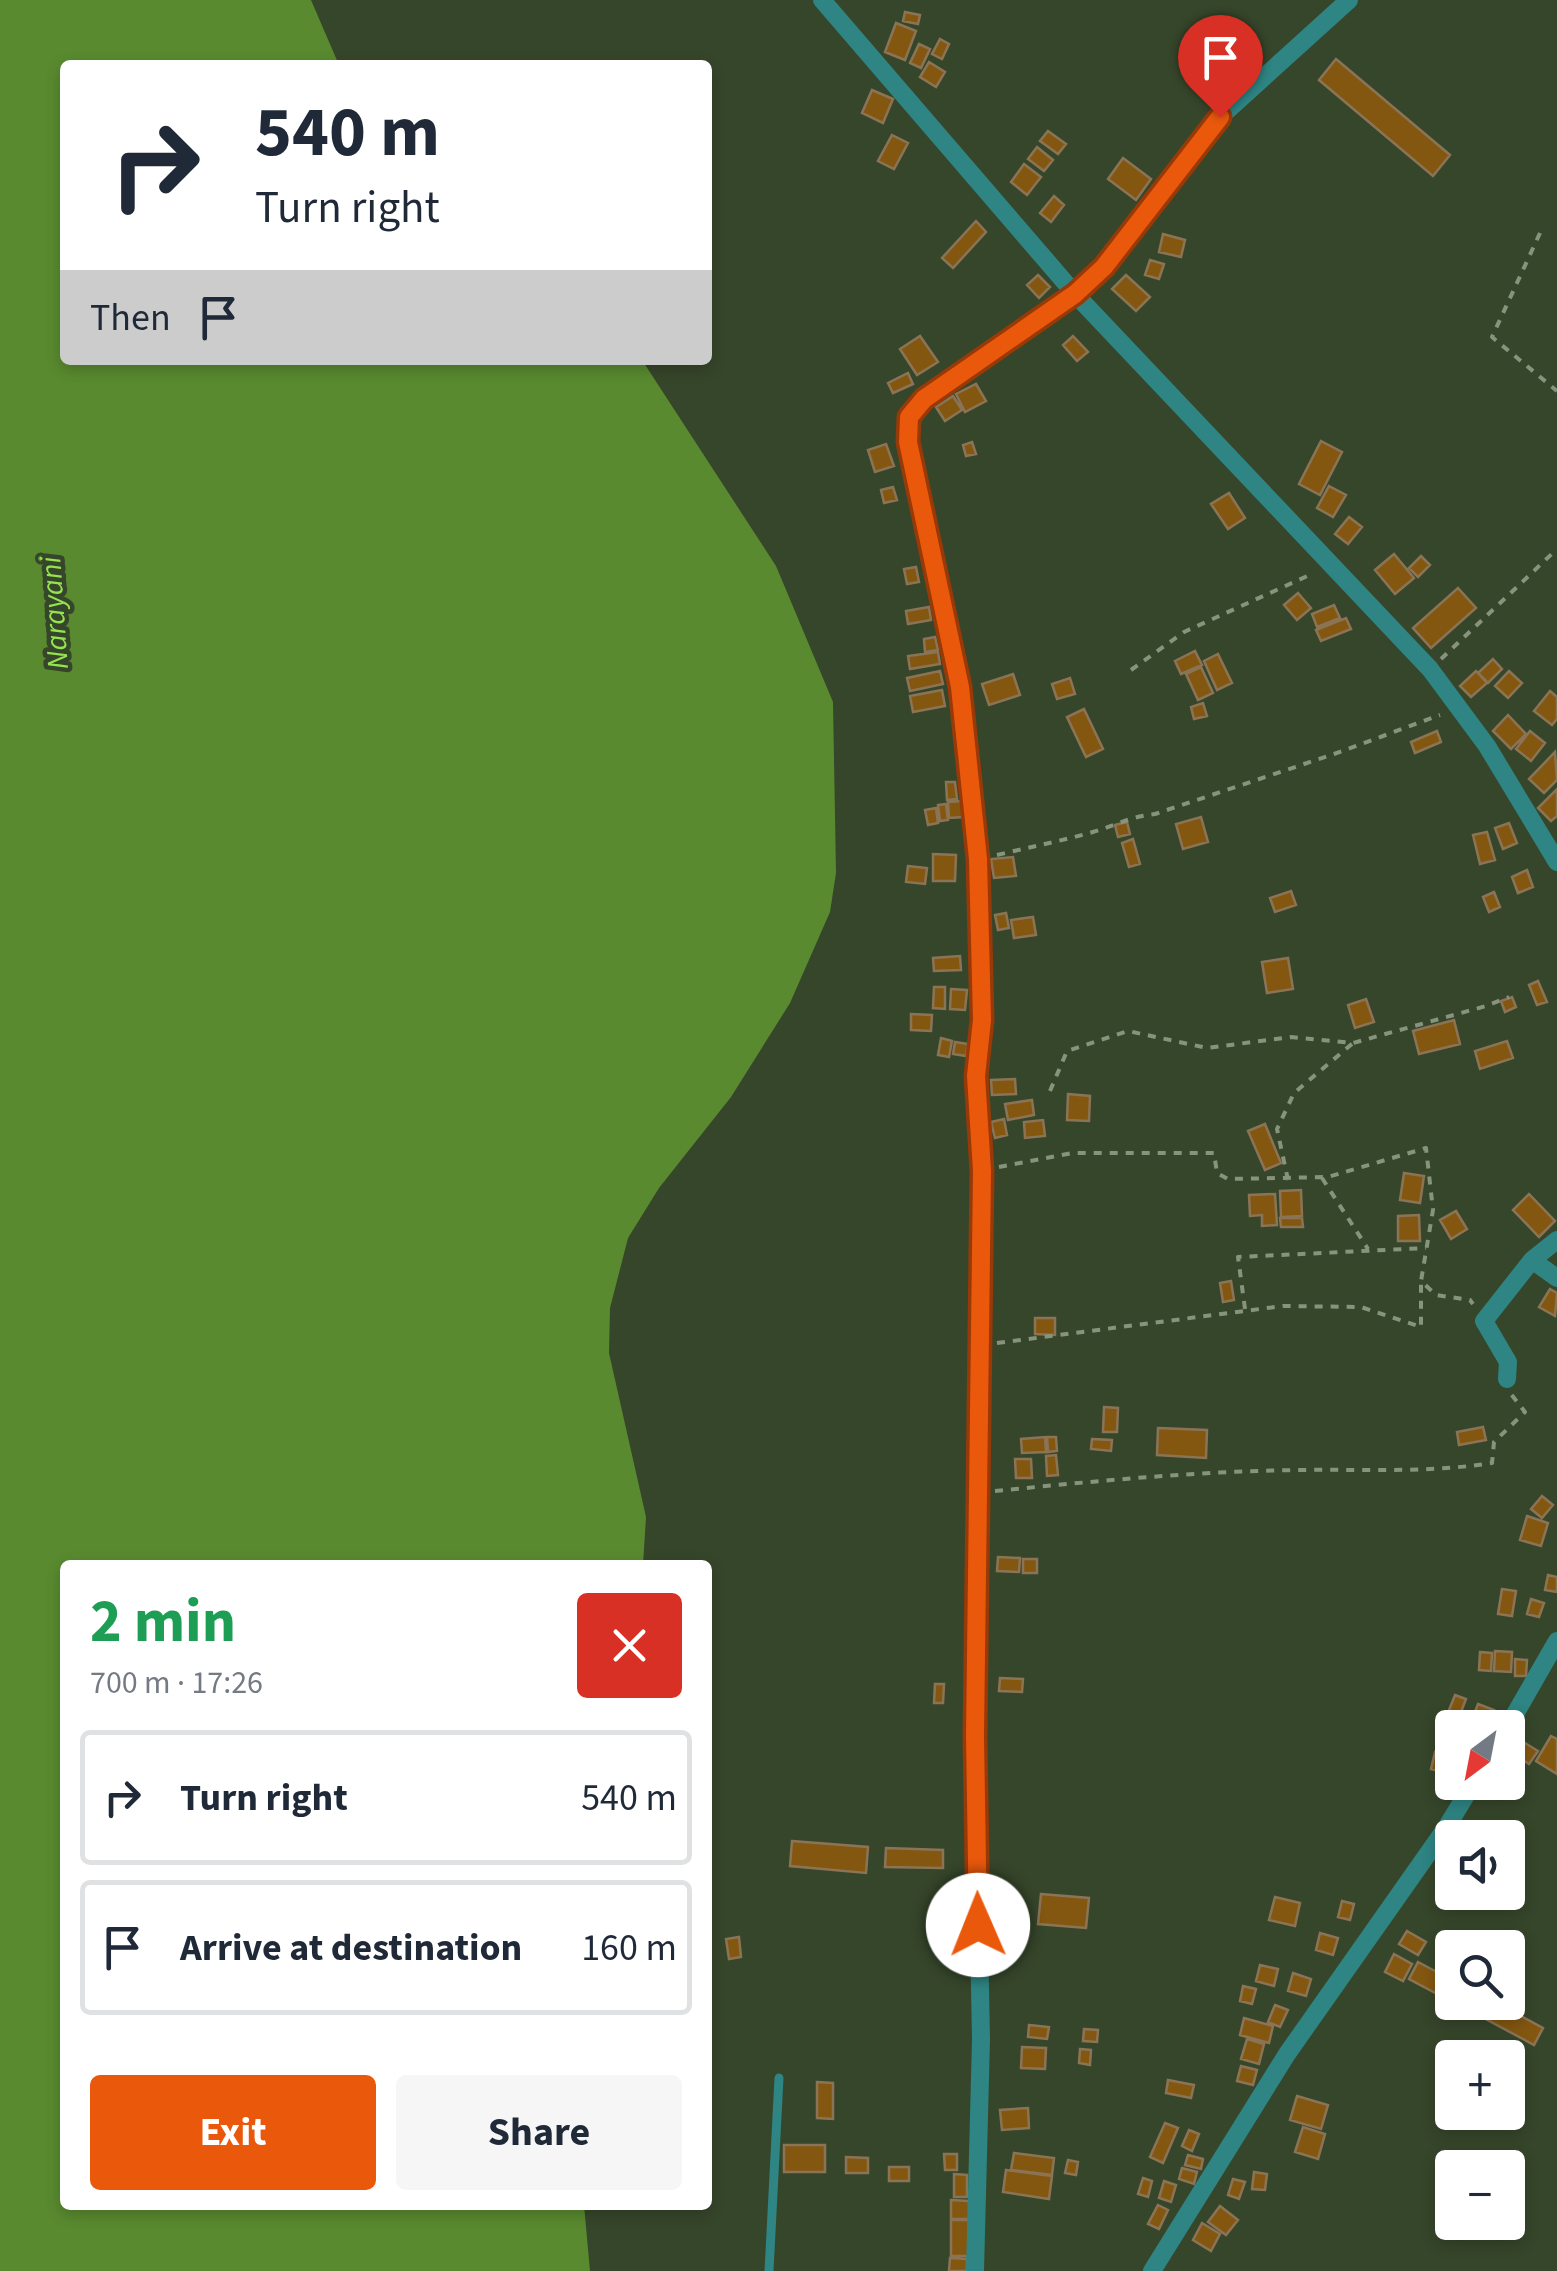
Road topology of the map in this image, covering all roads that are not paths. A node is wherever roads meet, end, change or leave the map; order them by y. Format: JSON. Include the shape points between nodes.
{"nodes":[{"id":1,"x":822,"y":0,"type":"edge"},
{"id":2,"x":1349,"y":0,"type":"edge"},
{"id":3,"x":1075,"y":294,"type":"junction"},
{"id":4,"x":1557,"y":862,"type":"edge"},
{"id":5,"x":1557,"y":1240,"type":"edge"},
{"id":6,"x":1532,"y":1260,"type":"junction"},
{"id":7,"x":1557,"y":1278,"type":"edge"},
{"id":8,"x":1507,"y":1379,"type":"road end"},
{"id":9,"x":1557,"y":1641,"type":"edge"},
{"id":10,"x":1517,"y":1710,"type":"edge"},
{"id":11,"x":1463,"y":1800,"type":"edge"},
{"id":12,"x":779,"y":2078,"type":"dead end"},
{"id":13,"x":769,"y":2271,"type":"edge"},
{"id":14,"x":976,"y":2271,"type":"edge"},
{"id":15,"x":1152,"y":2271,"type":"edge"}],
"edges":[{"from":1,"to":3,"type":"street"},
{"from":2,"to":3,"type":"street","via":[[1220,117],[1104,267]]},
{"from":3,"to":4,"type":"street","via":[[1430,669],[1488,746]]},
{"from":3,"to":14,"type":"street","via":[[924,399],[909,417],[908,442],[960,687],[978,859]]},
{"from":5,"to":6,"type":"street"},
{"from":6,"to":7,"type":"street"},
{"from":6,"to":8,"type":"street","via":[[1484,1321],[1508,1362]]},
{"from":9,"to":10,"type":"street"},
{"from":11,"to":15,"type":"street","via":[[1287,2054]]},
{"from":12,"to":13,"type":"lane"}]}
